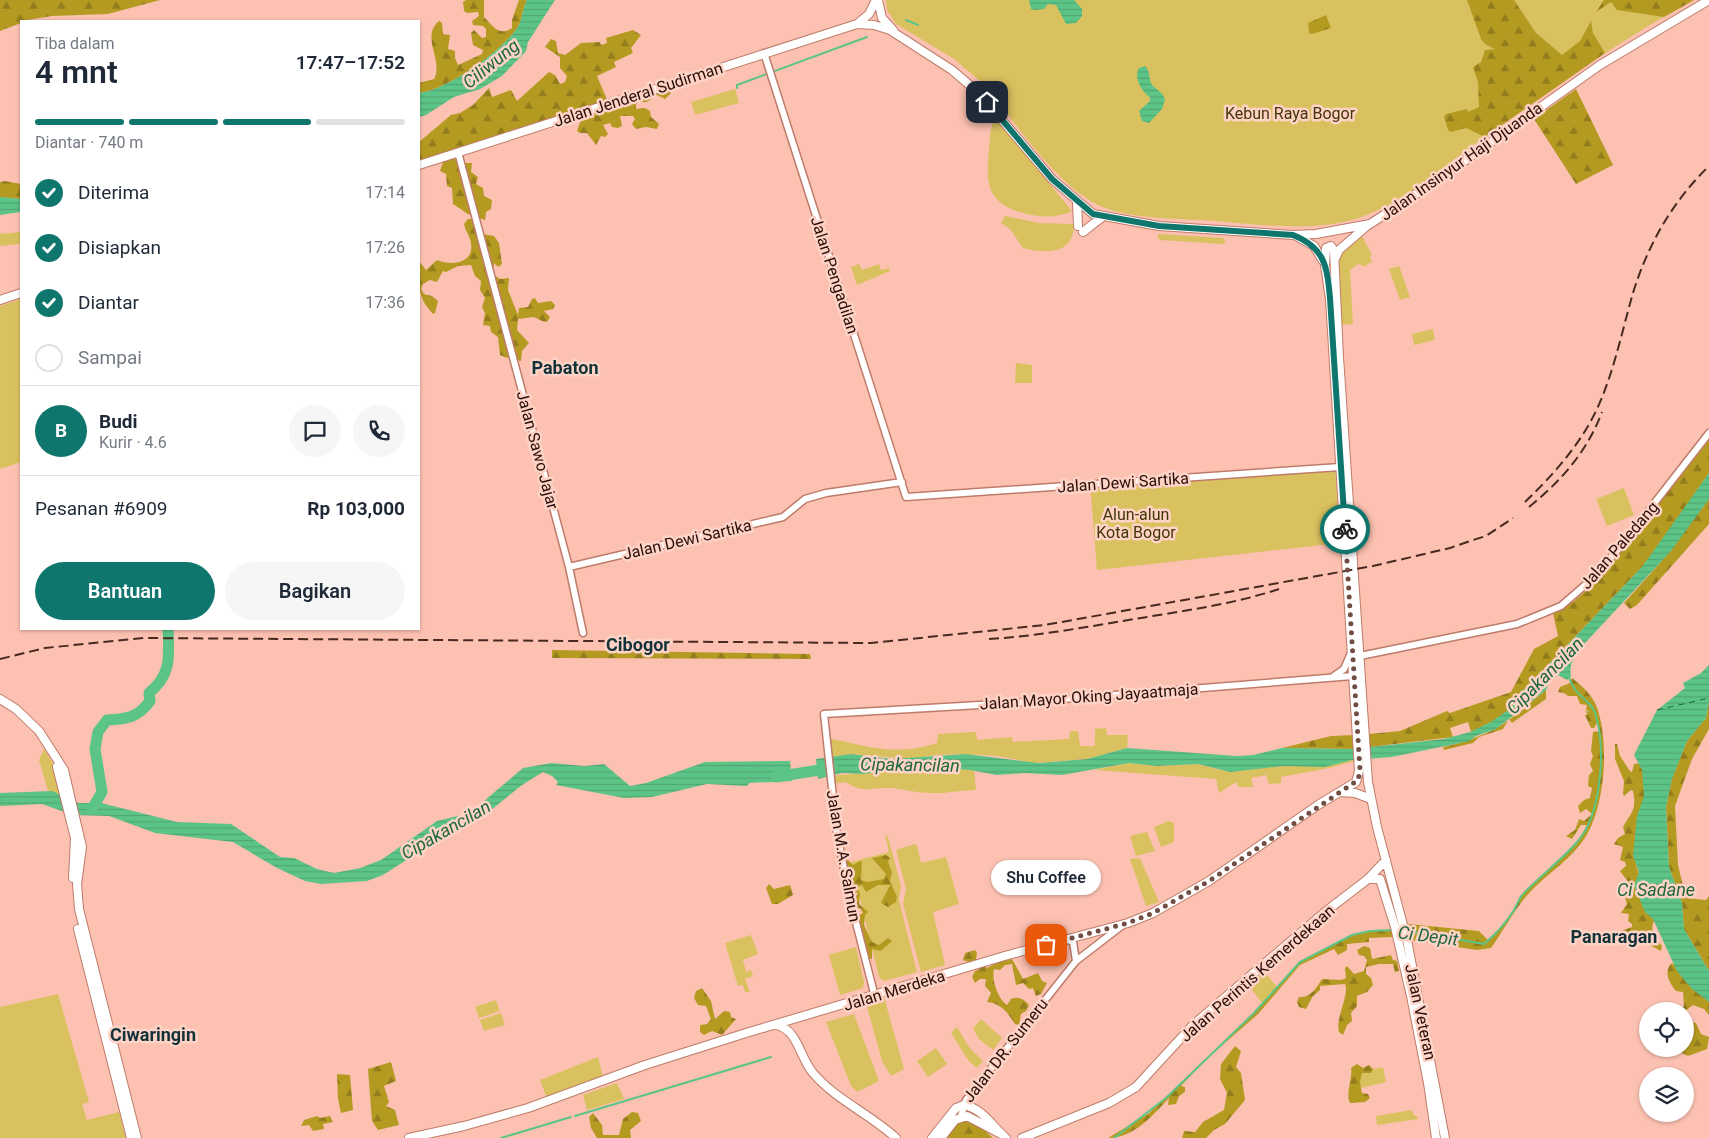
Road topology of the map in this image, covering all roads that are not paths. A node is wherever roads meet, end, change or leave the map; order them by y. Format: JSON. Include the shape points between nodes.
{"nodes":[{"id":1,"x":877,"y":0,"type":"edge"},
{"id":2,"x":1709,"y":0,"type":"edge"},
{"id":3,"x":857,"y":24,"type":"junction"},
{"id":4,"x":898,"y":35,"type":"junction"},
{"id":5,"x":764,"y":53,"type":"junction"},
{"id":6,"x":458,"y":152,"type":"junction"},
{"id":7,"x":420,"y":165,"type":"edge"},
{"id":8,"x":1078,"y":202,"type":"junction"},
{"id":9,"x":1102,"y":217,"type":"junction"},
{"id":10,"x":1370,"y":224,"type":"junction"},
{"id":11,"x":1293,"y":235,"type":"junction"},
{"id":12,"x":1335,"y":259,"type":"junction"},
{"id":13,"x":1325,"y":265,"type":"junction"},
{"id":14,"x":20,"y":293,"type":"edge"},
{"id":15,"x":0,"y":300,"type":"edge"},
{"id":16,"x":1709,"y":434,"type":"edge"},
{"id":17,"x":1340,"y":467,"type":"junction"},
{"id":18,"x":902,"y":482,"type":"junction"},
{"id":19,"x":906,"y":497,"type":"joint"},
{"id":20,"x":569,"y":567,"type":"junction"},
{"id":21,"x":1354,"y":630,"type":"junction"},
{"id":22,"x":583,"y":633,"type":"dead end"},
{"id":23,"x":1354,"y":655,"type":"junction"},
{"id":24,"x":1353,"y":676,"type":"junction"},
{"id":25,"x":1333,"y":677,"type":"junction"},
{"id":26,"x":0,"y":699,"type":"edge"},
{"id":27,"x":0,"y":704,"type":"edge"},
{"id":28,"x":824,"y":714,"type":"joint"},
{"id":29,"x":1361,"y":735,"type":"junction"},
{"id":30,"x":50,"y":749,"type":"junction"},
{"id":31,"x":1363,"y":770,"type":"junction"},
{"id":32,"x":1340,"y":792,"type":"junction"},
{"id":33,"x":1371,"y":799,"type":"junction"},
{"id":34,"x":75,"y":824,"type":"junction"},
{"id":35,"x":1386,"y":860,"type":"junction"},
{"id":36,"x":1368,"y":879,"type":"junction"},
{"id":37,"x":1125,"y":924,"type":"junction"},
{"id":38,"x":1398,"y":925,"type":"junction"},
{"id":39,"x":1066,"y":939,"type":"junction"},
{"id":40,"x":1076,"y":962,"type":"junction"},
{"id":41,"x":875,"y":997,"type":"junction"},
{"id":42,"x":805,"y":1016,"type":"junction"},
{"id":43,"x":776,"y":1024,"type":"junction"},
{"id":44,"x":797,"y":1045,"type":"junction"},
{"id":45,"x":964,"y":1105,"type":"junction"},
{"id":46,"x":961,"y":1116,"type":"junction"},
{"id":47,"x":1004,"y":1136,"type":"edge"},
{"id":48,"x":131,"y":1138,"type":"edge"},
{"id":49,"x":137,"y":1138,"type":"edge"},
{"id":50,"x":409,"y":1138,"type":"edge"},
{"id":51,"x":896,"y":1138,"type":"edge"},
{"id":52,"x":932,"y":1138,"type":"edge"},
{"id":53,"x":941,"y":1138,"type":"edge"},
{"id":54,"x":1022,"y":1138,"type":"edge"},
{"id":55,"x":1436,"y":1138,"type":"edge"},
{"id":56,"x":1444,"y":1138,"type":"edge"}],
"edges":[{"from":1,"to":3,"type":"main road","via":[[869,14]]},
{"from":1,"to":4,"type":"main road","via":[[882,18]]},
{"from":2,"to":10,"type":"main road","name":"Jalan Insinyur Haji Djuanda","via":[[1600,65]]},
{"from":3,"to":4,"type":"main road","via":[[883,27]]},
{"from":3,"to":5,"type":"main road","name":"Jalan Jenderal Sudirman"},
{"from":4,"to":8,"type":"main road","name":"Jalan Insinyur Haji Djuanda","via":[[938,59],[980,94],[1052,179]]},
{"from":5,"to":6,"type":"main road","name":"Jalan Jenderal Sudirman"},
{"from":5,"to":18,"type":"street","name":"Jalan Pengadilan"},
{"from":6,"to":7,"type":"main road","name":"Jalan Jenderal Sudirman"},
{"from":6,"to":20,"type":"street","name":"Jalan Sawo Jajar"},
{"from":8,"to":9,"type":"main road","name":"Jalan Insinyur Haji Djuanda"},
{"from":8,"to":9,"type":"main road","via":[[1081,229]]},
{"from":9,"to":11,"type":"main road","name":"Jalan Insinyur Haji Djuanda","via":[[1159,226]]},
{"from":10,"to":11,"type":"main road","name":"Jalan Insinyur Haji Djuanda"},
{"from":10,"to":12,"type":"main road","via":[[1339,250]]},
{"from":11,"to":13,"type":"main road","via":[[1314,246]]},
{"from":12,"to":13,"type":"main road","via":[[1333,248],[1328,246],[1324,252]]},
{"from":12,"to":21,"type":"main road"},
{"from":13,"to":17,"type":"main road","via":[[1330,298]]},
{"from":14,"to":15,"type":"main road"},
{"from":16,"to":23,"type":"street","name":"Jalan Paledang","via":[[1621,546],[1591,580],[1561,606],[1517,624]]},
{"from":17,"to":19,"type":"street","name":"Jalan Dewi Sartika"},
{"from":17,"to":21,"type":"main road"},
{"from":18,"to":19,"type":"street","name":"Jalan Pengadilan"},
{"from":18,"to":20,"type":"street","name":"Jalan Dewi Sartika","via":[[805,498],[783,517]]},
{"from":20,"to":22,"type":"street","name":"Jalan Sawo Jajar"},
{"from":21,"to":23,"type":"main road"},
{"from":23,"to":24,"type":"main road"},
{"from":23,"to":25,"type":"street"},
{"from":23,"to":29,"type":"main road"},
{"from":24,"to":25,"type":"street","name":"Jalan Mayor Oking Jayaatmaja"},
{"from":24,"to":29,"type":"main road"},
{"from":25,"to":28,"type":"street","name":"Jalan Mayor Oking Jayaatmaja","via":[[1014,703]]},
{"from":26,"to":30,"type":"main road","via":[[30,721]]},
{"from":27,"to":30,"type":"main road","via":[[28,724]]},
{"from":28,"to":41,"type":"street","name":"Jalan M.A. Salmun","via":[[837,834]]},
{"from":29,"to":31,"type":"main road","name":"Jalan Veteran"},
{"from":30,"to":34,"type":"main road","via":[[62,774]]},
{"from":31,"to":32,"type":"main road","name":"Jalan Merdeka","via":[[1358,780]]},
{"from":31,"to":33,"type":"main road","name":"Jalan Veteran"},
{"from":32,"to":33,"type":"main road"},
{"from":32,"to":37,"type":"main road","name":"Jalan Merdeka","via":[[1209,881],[1153,913]]},
{"from":33,"to":35,"type":"main road","name":"Jalan Veteran"},
{"from":34,"to":48,"type":"main road","via":[[73,896],[83,952]]},
{"from":34,"to":49,"type":"main road","via":[[82,847],[77,884],[79,910]]},
{"from":35,"to":36,"type":"main road","name":"Jalan Perintis Kemerdekaan"},
{"from":35,"to":38,"type":"main road","name":"Jalan Veteran"},
{"from":36,"to":38,"type":"main road","via":[[1380,879]]},
{"from":36,"to":54,"type":"main road","name":"Jalan Perintis Kemerdekaan","via":[[1200,1018],[1136,1087],[1109,1103]]},
{"from":37,"to":39,"type":"main road","name":"Jalan Merdeka"},
{"from":37,"to":40,"type":"street","name":"Jalan DR. Sumeru"},
{"from":38,"to":55,"type":"main road","name":"Jalan Veteran","via":[[1398,942],[1425,1064]]},
{"from":38,"to":56,"type":"main road","name":"Jalan Veteran","via":[[1407,940]]},
{"from":39,"to":40,"type":"street","via":[[1073,942]]},
{"from":39,"to":41,"type":"main road","name":"Jalan Merdeka"},
{"from":40,"to":45,"type":"street","name":"Jalan DR. Sumeru"},
{"from":41,"to":42,"type":"main road","name":"Jalan Merdeka"},
{"from":42,"to":43,"type":"main road","name":"Jalan Merdeka"},
{"from":42,"to":44,"type":"main road","via":[[795,1030]]},
{"from":43,"to":44,"type":"main road","via":[[788,1029]]},
{"from":43,"to":50,"type":"main road","name":"Jalan Merdeka","via":[[646,1065],[528,1108]]},
{"from":44,"to":51,"type":"main road","via":[[806,1064],[829,1089]]},
{"from":45,"to":46,"type":"street"},
{"from":45,"to":47,"type":"main road","via":[[981,1113]]},
{"from":45,"to":52,"type":"main road","name":"Jalan DR. Sumeru","via":[[956,1108]]},
{"from":46,"to":47,"type":"main road","via":[[973,1117]]},
{"from":46,"to":53,"type":"main road","name":"Jalan DR. Sumeru"}]}
